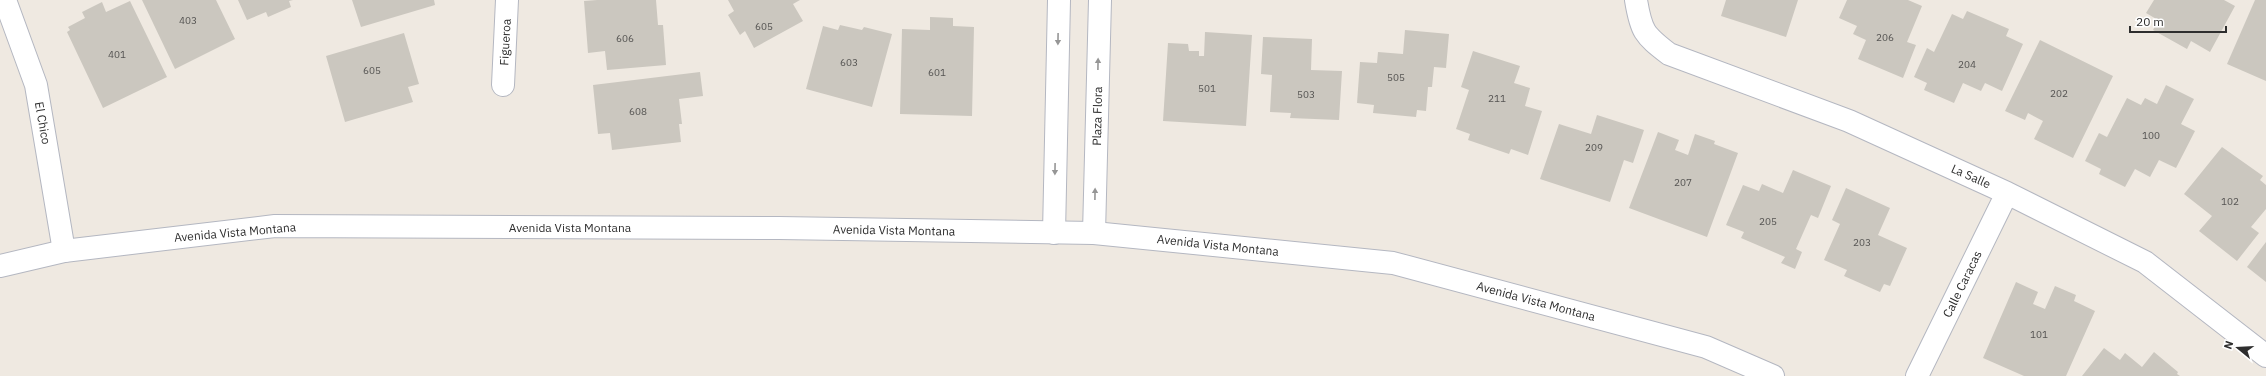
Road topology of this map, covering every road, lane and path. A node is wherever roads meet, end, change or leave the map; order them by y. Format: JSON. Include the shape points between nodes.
{"nodes":[{"id":1,"x":5,"y":0,"type":"edge"},
{"id":2,"x":507,"y":0,"type":"edge"},
{"id":3,"x":1059,"y":0,"type":"edge"},
{"id":4,"x":1100,"y":0,"type":"edge"},
{"id":5,"x":1636,"y":0,"type":"edge"},
{"id":6,"x":503,"y":84,"type":"dead end"},
{"id":7,"x":2007,"y":193,"type":"junction"},
{"id":8,"x":1054,"y":233,"type":"junction"},
{"id":9,"x":1094,"y":233,"type":"junction"},
{"id":10,"x":64,"y":250,"type":"junction"},
{"id":11,"x":0,"y":266,"type":"edge"},
{"id":12,"x":2266,"y":356,"type":"edge"},
{"id":13,"x":1773,"y":376,"type":"edge"},
{"id":14,"x":1917,"y":376,"type":"edge"}],
"edges":[{"from":1,"to":10,"type":"street","name":"El Chico","via":[[36,85]]},
{"from":2,"to":6,"type":"street","name":"Figueroa"},
{"from":3,"to":8,"type":"street","one_way":true},
{"from":9,"to":4,"type":"street","name":"Plaza Flora","one_way":true},
{"from":5,"to":7,"type":"street","name":"La Salle","via":[[1640,25],[1652,41],[1669,54],[1849,122]]},
{"from":7,"to":12,"type":"street","name":"La Salle","via":[[2145,262]]},
{"from":7,"to":14,"type":"street","name":"Calle Caracas"},
{"from":8,"to":9,"type":"street","name":"Avenida Vista Montana"},
{"from":8,"to":10,"type":"street","name":"Avenida Vista Montana","via":[[779,228],[275,226]]},
{"from":9,"to":13,"type":"street","name":"Avenida Vista Montana","via":[[1393,263],[1706,347]]},
{"from":10,"to":11,"type":"street","name":"Avenida Vista Montana"}]}
